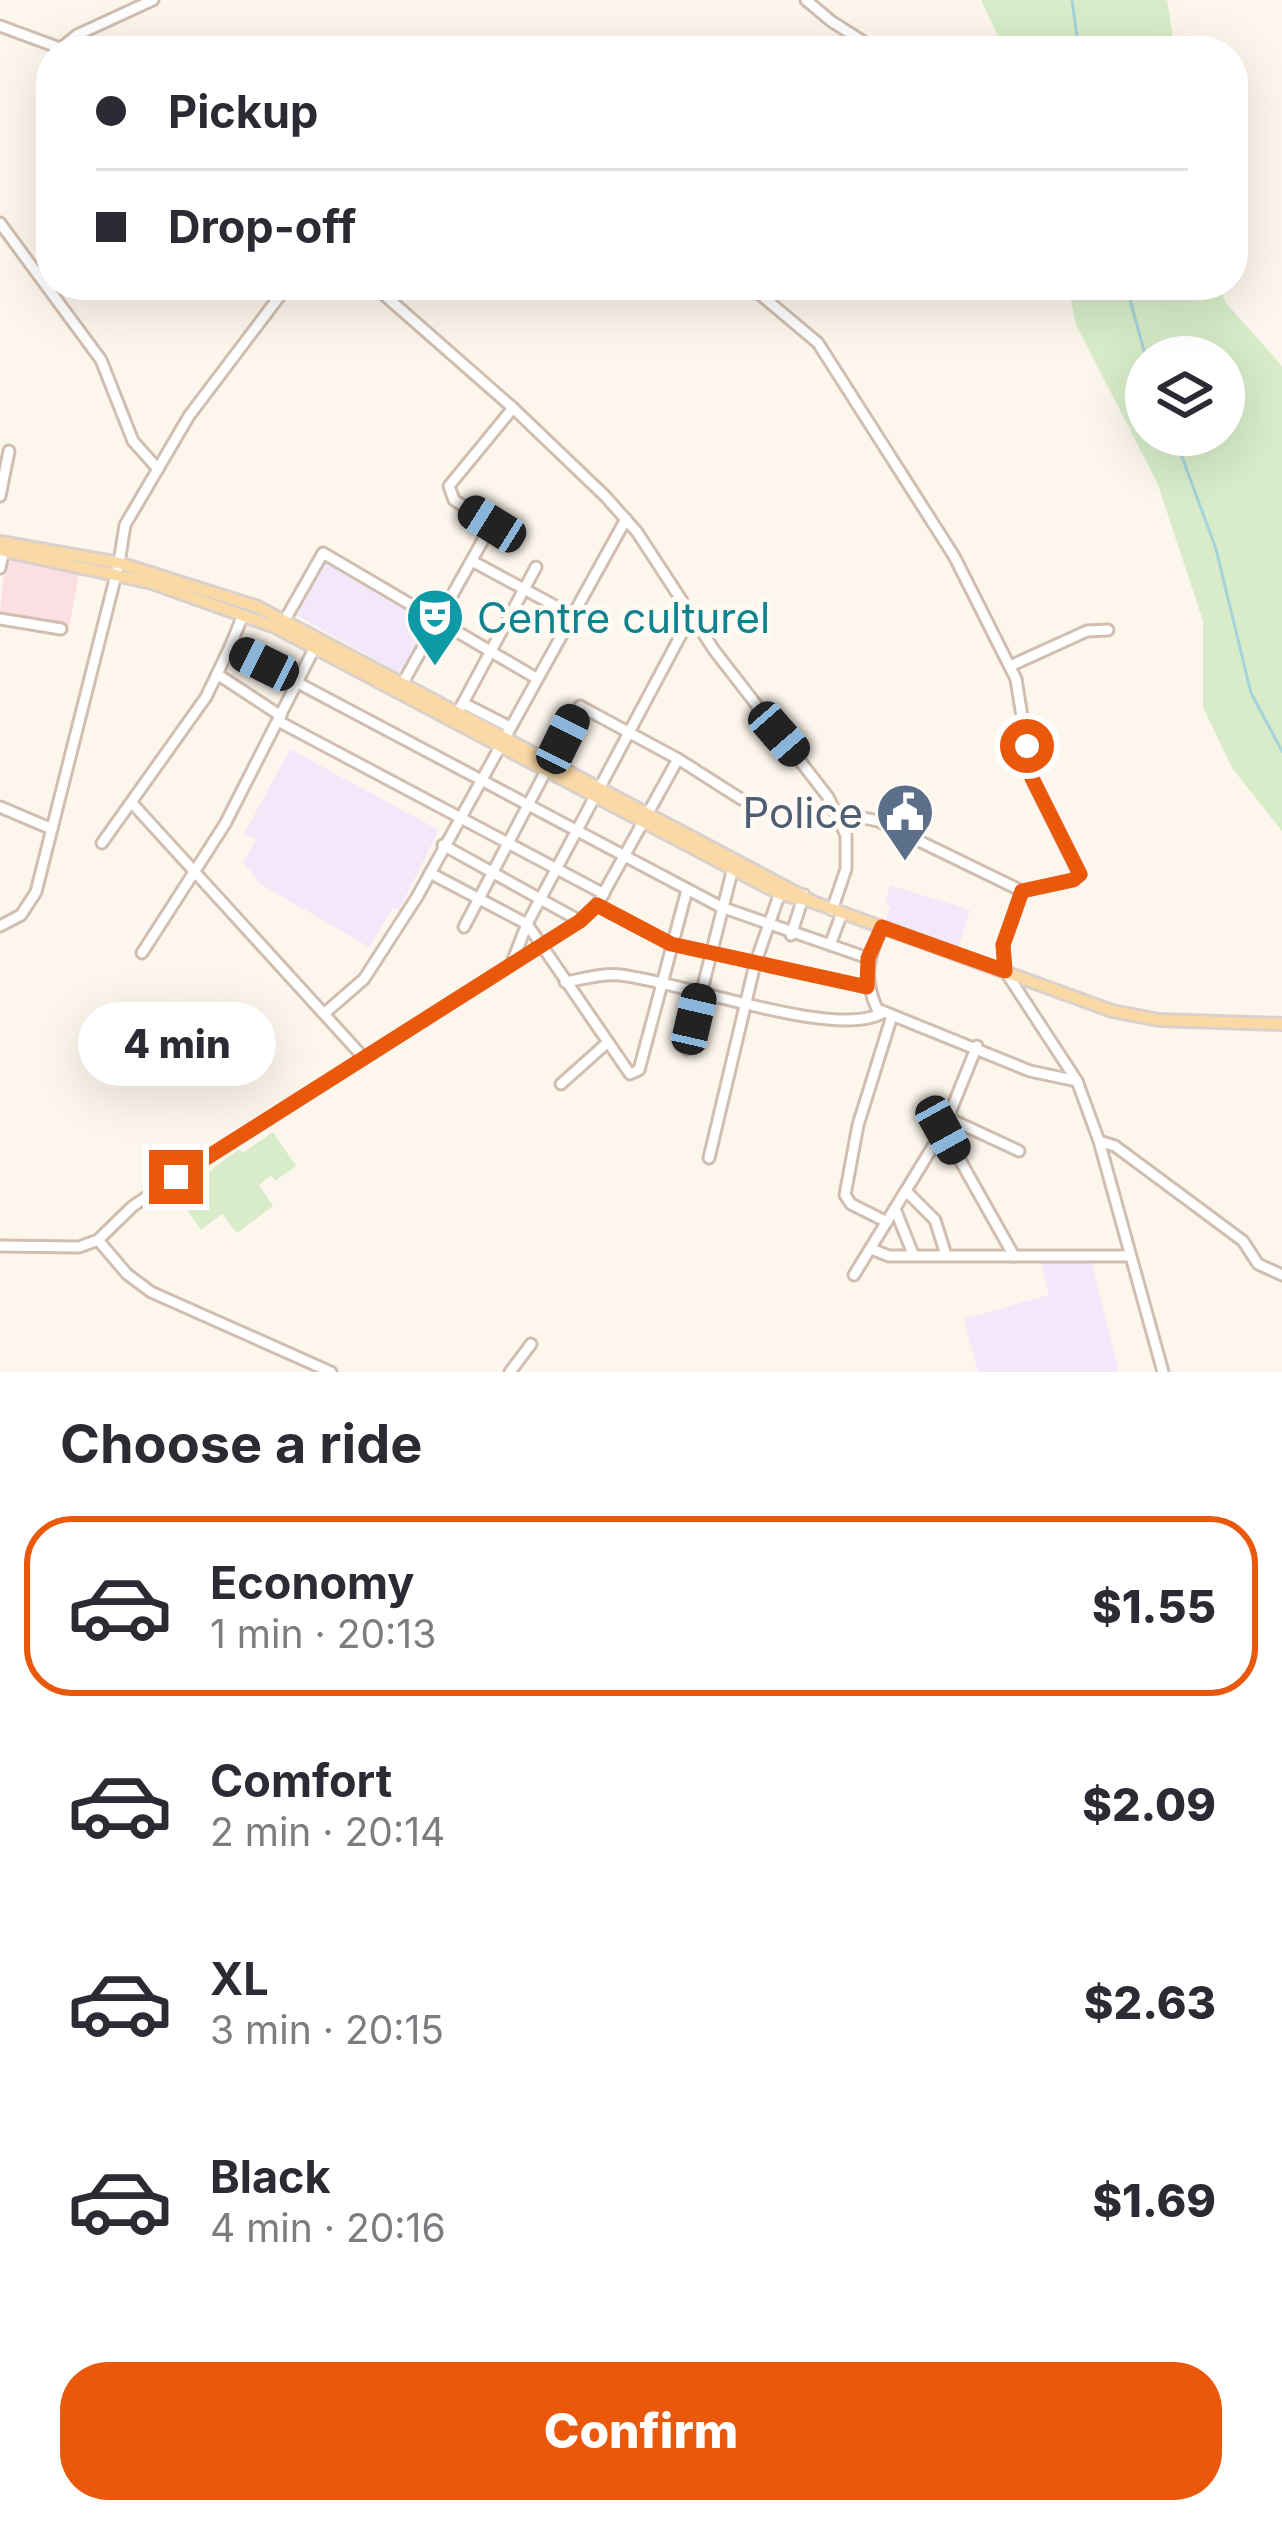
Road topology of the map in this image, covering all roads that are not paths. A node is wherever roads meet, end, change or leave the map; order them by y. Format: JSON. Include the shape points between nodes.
{"nodes":[{"id":1,"x":153,"y":0,"type":"edge"},
{"id":2,"x":806,"y":0,"type":"edge"},
{"id":3,"x":0,"y":26,"type":"edge"},
{"id":4,"x":76,"y":36,"type":"edge"},
{"id":5,"x":854,"y":36,"type":"edge"},
{"id":6,"x":36,"y":40,"type":"edge"},
{"id":7,"x":0,"y":223,"type":"edge"},
{"id":8,"x":36,"y":272,"type":"edge"},
{"id":9,"x":57,"y":300,"type":"edge"},
{"id":10,"x":277,"y":300,"type":"edge"},
{"id":11,"x":390,"y":300,"type":"edge"},
{"id":12,"x":766,"y":300,"type":"edge"},
{"id":13,"x":513,"y":408,"type":"junction"},
{"id":14,"x":9,"y":451,"type":"dead end"},
{"id":15,"x":158,"y":469,"type":"junction"},
{"id":16,"x":0,"y":496,"type":"edge"},
{"id":17,"x":626,"y":519,"type":"junction"},
{"id":18,"x":2,"y":547,"type":"edge"},
{"id":19,"x":472,"y":561,"type":"junction"},
{"id":20,"x":536,"y":567,"type":"dead end"},
{"id":21,"x":0,"y":568,"type":"edge"},
{"id":22,"x":118,"y":569,"type":"junction"},
{"id":23,"x":525,"y":589,"type":"junction"},
{"id":24,"x":243,"y":614,"type":"junction"},
{"id":25,"x":572,"y":614,"type":"junction"},
{"id":26,"x":692,"y":616,"type":"junction"},
{"id":27,"x":0,"y":620,"type":"edge"},
{"id":28,"x":438,"y":622,"type":"junction"},
{"id":29,"x":282,"y":626,"type":"junction"},
{"id":30,"x":61,"y":629,"type":"dead end"},
{"id":31,"x":1108,"y":631,"type":"dead end"},
{"id":32,"x":230,"y":647,"type":"junction"},
{"id":33,"x":315,"y":647,"type":"junction"},
{"id":34,"x":490,"y":652,"type":"junction"},
{"id":35,"x":1010,"y":666,"type":"junction"},
{"id":36,"x":217,"y":674,"type":"junction"},
{"id":37,"x":536,"y":678,"type":"junction"},
{"id":38,"x":298,"y":681,"type":"junction"},
{"id":39,"x":400,"y":688,"type":"junction"},
{"id":40,"x":460,"y":708,"type":"junction"},
{"id":41,"x":280,"y":718,"type":"junction"},
{"id":42,"x":629,"y":734,"type":"junction"},
{"id":43,"x":504,"y":738,"type":"junction"},
{"id":44,"x":678,"y":759,"type":"junction"},
{"id":45,"x":548,"y":768,"type":"junction"},
{"id":46,"x":480,"y":782,"type":"junction"},
{"id":47,"x":597,"y":791,"type":"junction"},
{"id":48,"x":741,"y":799,"type":"dead end"},
{"id":49,"x":132,"y":803,"type":"junction"},
{"id":50,"x":0,"y":807,"type":"edge"},
{"id":51,"x":528,"y":808,"type":"junction"},
{"id":52,"x":835,"y":812,"type":"junction"},
{"id":53,"x":460,"y":817,"type":"junction"},
{"id":54,"x":644,"y":817,"type":"junction"},
{"id":55,"x":52,"y":829,"type":"junction"},
{"id":56,"x":579,"y":831,"type":"junction"},
{"id":57,"x":102,"y":843,"type":"dead end"},
{"id":58,"x":509,"y":843,"type":"junction"},
{"id":59,"x":443,"y":845,"type":"junction"},
{"id":60,"x":624,"y":857,"type":"junction"},
{"id":61,"x":734,"y":866,"type":"junction"},
{"id":62,"x":559,"y":870,"type":"junction"},
{"id":63,"x":494,"y":871,"type":"junction"},
{"id":64,"x":430,"y":873,"type":"junction"},
{"id":65,"x":195,"y":875,"type":"junction"},
{"id":66,"x":686,"y":890,"type":"junction"},
{"id":67,"x":781,"y":890,"type":"junction"},
{"id":68,"x":1022,"y":891,"type":"junction"},
{"id":69,"x":604,"y":894,"type":"junction"},
{"id":70,"x":479,"y":898,"type":"junction"},
{"id":71,"x":541,"y":899,"type":"junction"},
{"id":72,"x":806,"y":899,"type":"junction"},
{"id":73,"x":597,"y":905,"type":"junction"},
{"id":74,"x":721,"y":908,"type":"junction"},
{"id":75,"x":837,"y":911,"type":"junction"},
{"id":76,"x":580,"y":921,"type":"junction"},
{"id":77,"x":527,"y":924,"type":"junction"},
{"id":78,"x":0,"y":926,"type":"edge"},
{"id":79,"x":464,"y":927,"type":"dead end"},
{"id":80,"x":769,"y":927,"type":"junction"},
{"id":81,"x":882,"y":927,"type":"junction"},
{"id":82,"x":791,"y":934,"type":"junction"},
{"id":83,"x":671,"y":944,"type":"junction"},
{"id":84,"x":830,"y":945,"type":"junction"},
{"id":85,"x":541,"y":946,"type":"junction"},
{"id":86,"x":710,"y":952,"type":"junction"},
{"id":87,"x":142,"y":953,"type":"dead end"},
{"id":88,"x":868,"y":958,"type":"junction"},
{"id":89,"x":755,"y":964,"type":"junction"},
{"id":90,"x":511,"y":965,"type":"junction"},
{"id":91,"x":1005,"y":971,"type":"junction"},
{"id":92,"x":566,"y":982,"type":"junction"},
{"id":93,"x":659,"y":982,"type":"junction"},
{"id":94,"x":867,"y":987,"type":"junction"},
{"id":95,"x":700,"y":990,"type":"junction"},
{"id":96,"x":747,"y":1003,"type":"junction"},
{"id":97,"x":326,"y":1012,"type":"junction"},
{"id":98,"x":887,"y":1014,"type":"junction"},
{"id":99,"x":1282,"y":1024,"type":"edge"},
{"id":100,"x":608,"y":1042,"type":"junction"},
{"id":101,"x":977,"y":1046,"type":"junction"},
{"id":102,"x":687,"y":1048,"type":"dead end"},
{"id":103,"x":364,"y":1058,"type":"junction"},
{"id":104,"x":1076,"y":1081,"type":"junction"},
{"id":105,"x":561,"y":1084,"type":"dead end"},
{"id":106,"x":948,"y":1118,"type":"junction"},
{"id":107,"x":943,"y":1130,"type":"junction"},
{"id":108,"x":1099,"y":1141,"type":"junction"},
{"id":109,"x":1019,"y":1151,"type":"dead end"},
{"id":110,"x":710,"y":1158,"type":"dead end"},
{"id":111,"x":907,"y":1191,"type":"junction"},
{"id":112,"x":895,"y":1209,"type":"junction"},
{"id":113,"x":887,"y":1222,"type":"junction"},
{"id":114,"x":98,"y":1240,"type":"junction"},
{"id":115,"x":0,"y":1246,"type":"edge"},
{"id":116,"x":871,"y":1249,"type":"junction"},
{"id":117,"x":913,"y":1254,"type":"junction"},
{"id":118,"x":946,"y":1255,"type":"junction"},
{"id":119,"x":1130,"y":1256,"type":"junction"},
{"id":120,"x":1014,"y":1257,"type":"junction"},
{"id":121,"x":854,"y":1275,"type":"dead end"},
{"id":122,"x":1282,"y":1275,"type":"edge"},
{"id":123,"x":531,"y":1344,"type":"dead end"},
{"id":124,"x":331,"y":1372,"type":"edge"},
{"id":125,"x":509,"y":1372,"type":"edge"},
{"id":126,"x":1163,"y":1372,"type":"edge"}],
"edges":[{"from":1,"to":4,"type":"street"},
{"from":2,"to":5,"type":"street"},
{"from":3,"to":6,"type":"street"},
{"from":7,"to":8,"type":"street"},
{"from":9,"to":15,"type":"street","via":[[101,360],[133,440]]},
{"from":10,"to":15,"type":"street"},
{"from":11,"to":13,"type":"street"},
{"from":12,"to":35,"type":"street","via":[[818,343],[954,556]]},
{"from":13,"to":17,"type":"street"},
{"from":13,"to":19,"type":"street","via":[[449,487],[454,500],[492,524]]},
{"from":14,"to":16,"type":"street"},
{"from":15,"to":22,"type":"street","via":[[125,525]]},
{"from":17,"to":25,"type":"street"},
{"from":17,"to":26,"type":"street"},
{"from":18,"to":21,"type":"street"},
{"from":18,"to":22,"type":"main road"},
{"from":19,"to":23,"type":"street"},
{"from":19,"to":28,"type":"street"},
{"from":20,"to":23,"type":"street"},
{"from":22,"to":24,"type":"main road"},
{"from":22,"to":29,"type":"main road","via":[[235,598]]},
{"from":22,"to":55,"type":"street"},
{"from":23,"to":25,"type":"street"},
{"from":23,"to":34,"type":"street"},
{"from":24,"to":29,"type":"main road"},
{"from":24,"to":32,"type":"street"},
{"from":25,"to":37,"type":"street"},
{"from":26,"to":42,"type":"street"},
{"from":26,"to":52,"type":"street"},
{"from":27,"to":30,"type":"street"},
{"from":28,"to":29,"type":"street","via":[[323,553]]},
{"from":28,"to":34,"type":"street"},
{"from":28,"to":39,"type":"street"},
{"from":29,"to":33,"type":"main road"},
{"from":29,"to":39,"type":"main road"},
{"from":31,"to":35,"type":"street","via":[[1087,631]]},
{"from":32,"to":36,"type":"street"},
{"from":32,"to":38,"type":"street"},
{"from":33,"to":38,"type":"street"},
{"from":33,"to":39,"type":"main road"},
{"from":34,"to":37,"type":"street"},
{"from":34,"to":40,"type":"street"},
{"from":35,"to":68,"type":"street","via":[[1032,778],[1080,874]]},
{"from":36,"to":41,"type":"street"},
{"from":36,"to":49,"type":"street"},
{"from":37,"to":43,"type":"street"},
{"from":38,"to":41,"type":"street"},
{"from":38,"to":46,"type":"street"},
{"from":39,"to":40,"type":"main road"},
{"from":39,"to":43,"type":"main road"},
{"from":40,"to":43,"type":"main road"},
{"from":41,"to":53,"type":"street"},
{"from":41,"to":65,"type":"street"},
{"from":42,"to":44,"type":"street"},
{"from":42,"to":45,"type":"street","via":[[580,706]]},
{"from":42,"to":47,"type":"street"},
{"from":43,"to":45,"type":"main road"},
{"from":43,"to":46,"type":"street"},
{"from":44,"to":48,"type":"street"},
{"from":44,"to":54,"type":"street"},
{"from":45,"to":47,"type":"main road"},
{"from":45,"to":51,"type":"street"},
{"from":46,"to":51,"type":"street"},
{"from":46,"to":53,"type":"street"},
{"from":47,"to":54,"type":"main road"},
{"from":47,"to":56,"type":"street"},
{"from":49,"to":57,"type":"street"},
{"from":49,"to":65,"type":"street"},
{"from":50,"to":55,"type":"street"},
{"from":51,"to":56,"type":"street"},
{"from":51,"to":58,"type":"street"},
{"from":52,"to":68,"type":"street","via":[[878,821]]},
{"from":52,"to":75,"type":"street","via":[[847,869]]},
{"from":53,"to":58,"type":"street"},
{"from":53,"to":59,"type":"street"},
{"from":54,"to":60,"type":"street"},
{"from":54,"to":61,"type":"main road"},
{"from":55,"to":78,"type":"street","via":[[36,892],[21,915]]},
{"from":56,"to":60,"type":"street"},
{"from":56,"to":62,"type":"street"},
{"from":58,"to":62,"type":"street"},
{"from":58,"to":63,"type":"street"},
{"from":59,"to":63,"type":"street"},
{"from":59,"to":64,"type":"street"},
{"from":60,"to":66,"type":"street"},
{"from":60,"to":69,"type":"street"},
{"from":61,"to":67,"type":"main road"},
{"from":61,"to":74,"type":"street"},
{"from":62,"to":69,"type":"street"},
{"from":62,"to":71,"type":"street"},
{"from":63,"to":70,"type":"street"},
{"from":63,"to":71,"type":"street"},
{"from":64,"to":70,"type":"street"},
{"from":64,"to":97,"type":"street","via":[[364,979]]},
{"from":65,"to":87,"type":"street"},
{"from":65,"to":97,"type":"street"},
{"from":66,"to":74,"type":"street"},
{"from":66,"to":83,"type":"street"},
{"from":67,"to":72,"type":"main road"},
{"from":67,"to":80,"type":"street"},
{"from":68,"to":91,"type":"street","via":[[1003,945]]},
{"from":69,"to":73,"type":"street"},
{"from":70,"to":77,"type":"street"},
{"from":70,"to":79,"type":"street"},
{"from":71,"to":76,"type":"street"},
{"from":71,"to":77,"type":"street"},
{"from":72,"to":75,"type":"main road"},
{"from":72,"to":82,"type":"street"},
{"from":73,"to":76,"type":"street"},
{"from":73,"to":83,"type":"street"},
{"from":74,"to":80,"type":"street"},
{"from":74,"to":86,"type":"street"},
{"from":75,"to":81,"type":"main road"},
{"from":75,"to":84,"type":"street"},
{"from":76,"to":85,"type":"street"},
{"from":77,"to":85,"type":"street"},
{"from":77,"to":90,"type":"street"},
{"from":80,"to":82,"type":"street"},
{"from":80,"to":89,"type":"street"},
{"from":81,"to":88,"type":"street"},
{"from":81,"to":91,"type":"main road"},
{"from":82,"to":84,"type":"street"},
{"from":83,"to":86,"type":"street"},
{"from":83,"to":93,"type":"street"},
{"from":84,"to":88,"type":"street"},
{"from":85,"to":90,"type":"street"},
{"from":85,"to":92,"type":"street"},
{"from":86,"to":89,"type":"street"},
{"from":86,"to":95,"type":"street"},
{"from":88,"to":94,"type":"street"},
{"from":89,"to":94,"type":"street"},
{"from":89,"to":96,"type":"street"},
{"from":90,"to":103,"type":"street"},
{"from":91,"to":99,"type":"main road","via":[[1159,1020]]},
{"from":91,"to":104,"type":"street"},
{"from":92,"to":93,"type":"street","via":[[614,974]]},
{"from":92,"to":100,"type":"street"},
{"from":93,"to":95,"type":"street"},
{"from":93,"to":100,"type":"street","via":[[639,1070],[630,1074]]},
{"from":94,"to":98,"type":"street"},
{"from":95,"to":96,"type":"street"},
{"from":95,"to":102,"type":"street"},
{"from":96,"to":98,"type":"street","via":[[862,1022]]},
{"from":96,"to":110,"type":"street"},
{"from":97,"to":103,"type":"street"},
{"from":98,"to":101,"type":"street"},
{"from":98,"to":113,"type":"street","via":[[845,1195]]},
{"from":100,"to":105,"type":"street"},
{"from":101,"to":104,"type":"street"},
{"from":101,"to":106,"type":"street"},
{"from":103,"to":114,"type":"street","via":[[133,1206]]},
{"from":104,"to":108,"type":"street"},
{"from":106,"to":107,"type":"street"},
{"from":106,"to":109,"type":"street"},
{"from":107,"to":111,"type":"street"},
{"from":107,"to":120,"type":"street"},
{"from":108,"to":119,"type":"street"},
{"from":108,"to":122,"type":"street"},
{"from":111,"to":112,"type":"street"},
{"from":111,"to":118,"type":"street","via":[[935,1220]]},
{"from":112,"to":113,"type":"street"},
{"from":112,"to":117,"type":"street"},
{"from":113,"to":116,"type":"street"},
{"from":114,"to":115,"type":"street","via":[[50,1249]]},
{"from":114,"to":124,"type":"street","via":[[151,1292]]},
{"from":116,"to":117,"type":"street"},
{"from":116,"to":121,"type":"street"},
{"from":117,"to":118,"type":"street"},
{"from":118,"to":120,"type":"street"},
{"from":119,"to":120,"type":"street"},
{"from":119,"to":126,"type":"street"},
{"from":123,"to":125,"type":"street"}]}
